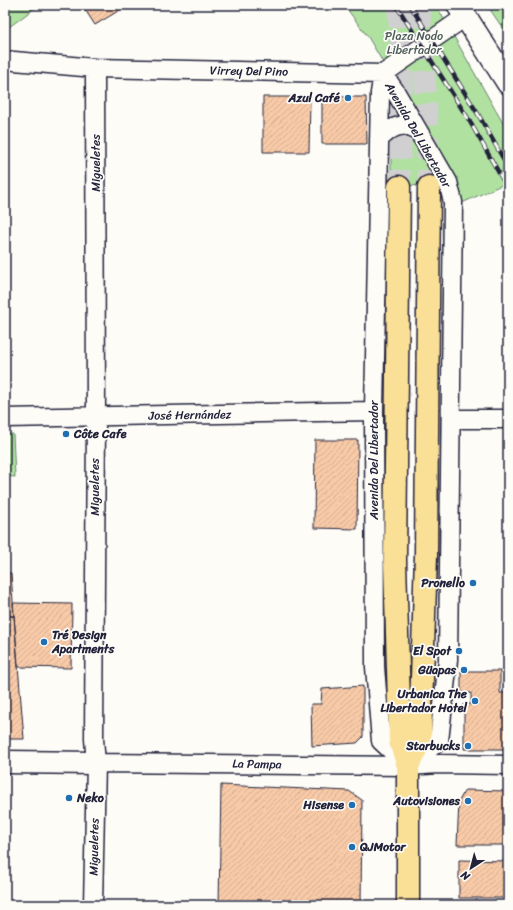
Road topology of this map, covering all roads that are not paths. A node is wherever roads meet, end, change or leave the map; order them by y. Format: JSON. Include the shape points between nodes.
{"nodes":[{"id":1,"x":462,"y":11,"type":"edge"},
{"id":2,"x":14,"y":61,"type":"dead end"},
{"id":3,"x":95,"y":68,"type":"junction"},
{"id":4,"x":383,"y":74,"type":"junction"},
{"id":5,"x":508,"y":83,"type":"edge"},
{"id":6,"x":418,"y":131,"type":"junction"},
{"id":7,"x":379,"y":139,"type":"junction"},
{"id":8,"x":399,"y":187,"type":"tunnel mouth"},
{"id":9,"x":429,"y":188,"type":"tunnel mouth"},
{"id":10,"x":374,"y":411,"type":"junction"},
{"id":11,"x":96,"y":417,"type":"junction"},
{"id":12,"x":5,"y":418,"type":"edge"},
{"id":13,"x":451,"y":419,"type":"junction"},
{"id":14,"x":508,"y":419,"type":"edge"},
{"id":15,"x":5,"y":762,"type":"edge"},
{"id":16,"x":96,"y":763,"type":"junction"},
{"id":17,"x":508,"y":765,"type":"edge"},
{"id":18,"x":408,"y":766,"type":"junction"},
{"id":19,"x":93,"y":905,"type":"edge"},
{"id":20,"x":408,"y":905,"type":"edge"}],
"edges":[{"from":1,"to":4,"type":"street"},
{"from":1,"to":5,"type":"street"},
{"from":2,"to":3,"type":"street","name":"Virrey Del Pino"},
{"from":3,"to":4,"type":"street","name":"Virrey Del Pino"},
{"from":3,"to":11,"type":"street","name":"Migueletes"},
{"from":4,"to":6,"type":"street","name":"Avenida Del Libertador"},
{"from":4,"to":7,"type":"street","name":"Avenida Del Libertador"},
{"from":6,"to":7,"type":"street","via":[[406,126],[394,128]]},
{"from":6,"to":13,"type":"street","name":"Avenida Del Libertador","via":[[448,182],[453,202]]},
{"from":7,"to":10,"type":"street","name":"Avenida Del Libertador"},
{"from":8,"to":18,"type":"main road","name":"Avenida Del Libertador","via":[[396,561],[400,741]]},
{"from":9,"to":18,"type":"main road","name":"Avenida Del Libertador","via":[[426,554],[420,741]]},
{"from":10,"to":11,"type":"street","name":"José Hernández"},
{"from":10,"to":18,"type":"street","name":"Avenida Del Libertador","via":[[375,667],[381,741]]},
{"from":11,"to":12,"type":"street","name":"José Hernández"},
{"from":11,"to":16,"type":"street","name":"Migueletes"},
{"from":13,"to":14,"type":"street"},
{"from":13,"to":18,"type":"street","name":"Avenida Del Libertador","via":[[448,660],[439,741]]},
{"from":15,"to":16,"type":"street","name":"La Pampa"},
{"from":16,"to":18,"type":"street","name":"La Pampa"},
{"from":16,"to":19,"type":"street","name":"Migueletes"},
{"from":17,"to":18,"type":"street","name":"La Pampa"},
{"from":18,"to":20,"type":"main road","name":"Avenida Del Libertador"}]}
